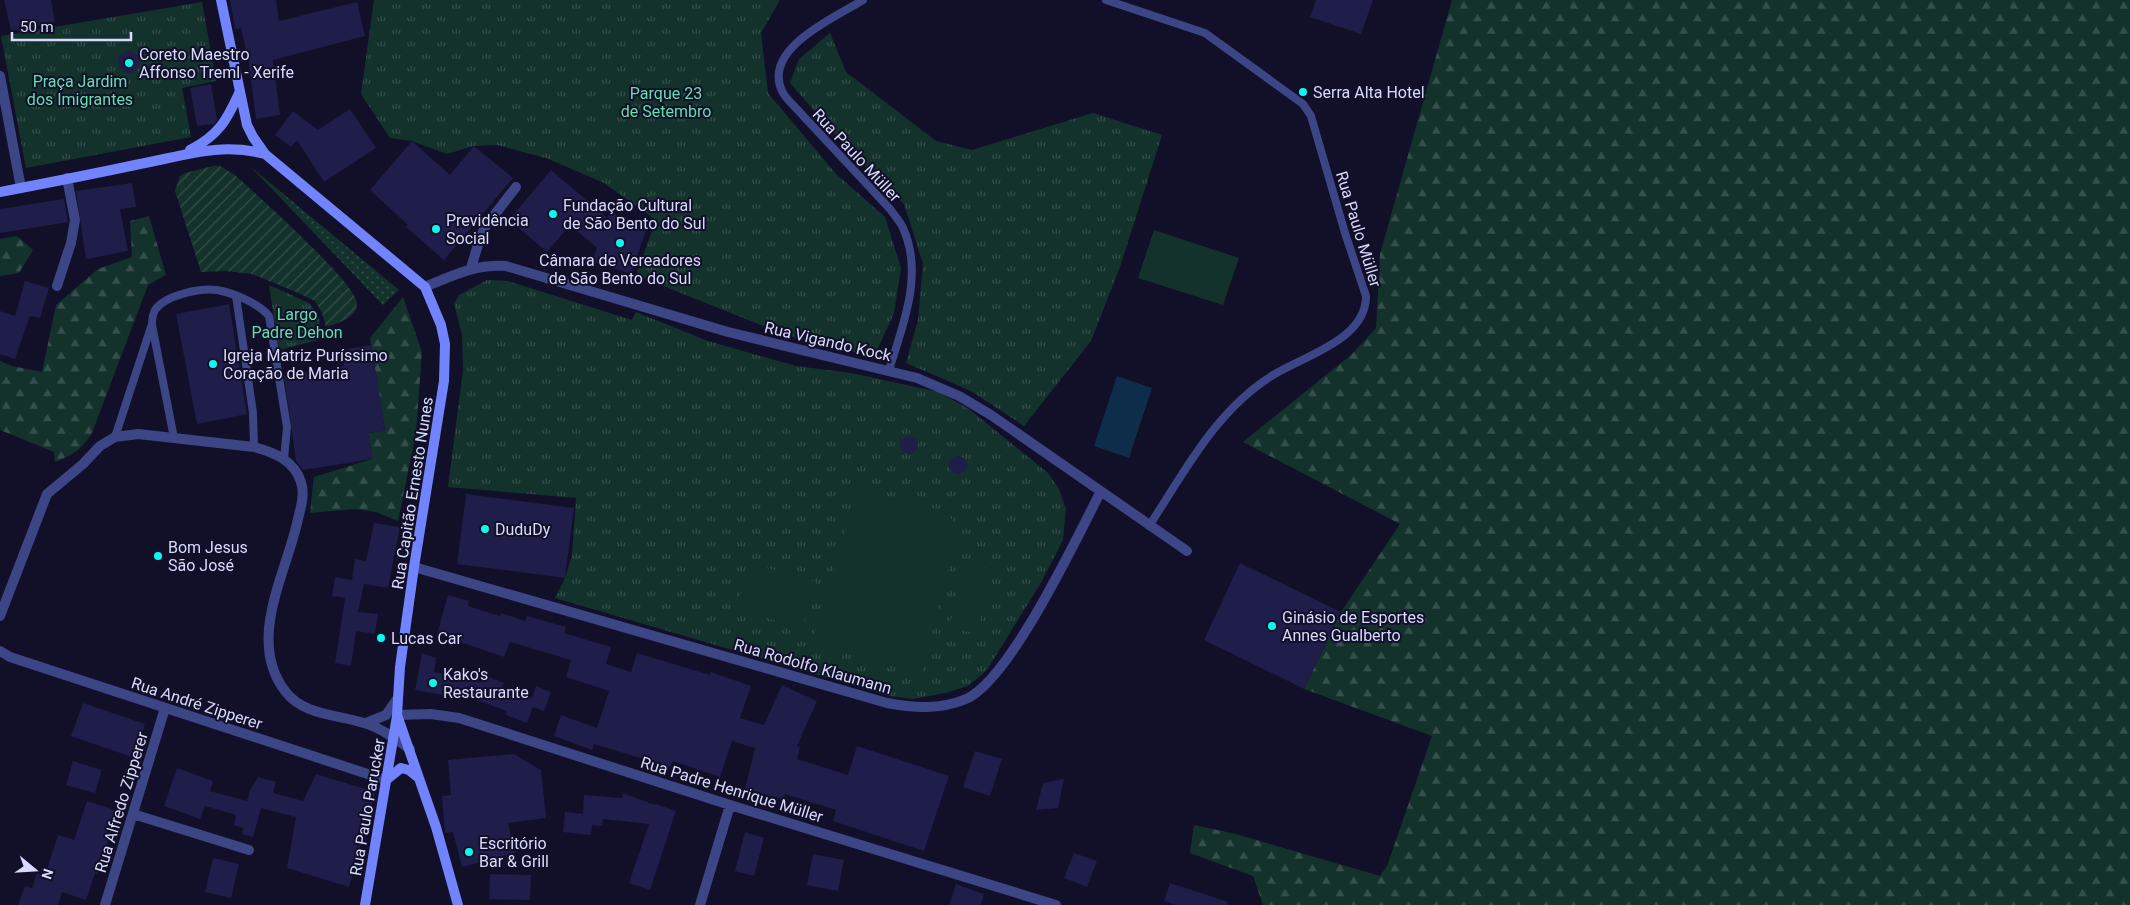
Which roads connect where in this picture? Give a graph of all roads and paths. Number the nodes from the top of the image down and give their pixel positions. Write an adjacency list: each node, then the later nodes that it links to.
1 (221, 0): 5 (main road)
2 (863, 0): 17 (lane, Rua Paulo Müller)
3 (1106, 0): 23 (lane, Rua Paulo Müller)
4 (0, 76): 9 (street)
5 (240, 90): 6 (main road); 7 (main road)
6 (184, 154): 7 (main road); 8 (main road)
7 (265, 154): 14 (main road, Rua Capitão Ernesto Nunes)
8 (67, 178): 9 (main road); 13 (street)
9 (21, 188): 11 (main road)
10 (516, 188): 12 (street)
11 (0, 192)
12 (471, 268): 14 (street, Rua Vigando Kock); 17 (street, Rua Vigando Kock)
13 (57, 286)
14 (425, 286): 25 (main road, Rua Capitão Ernesto Nunes)
15 (236, 296): 16 (lane); 20 (lane); 21 (lane)
16 (152, 325): 18 (lane); 19 (lane)
17 (889, 370): 22 (street, Rua Vigando Kock)
18 (115, 437): 19 (street); 26 (street)
19 (174, 438): 20 (street)
20 (254, 447): 21 (street)
21 (284, 459): 31 (street)
22 (1100, 493): 23 (street, Rua Vigando Kock); 25 (street, Rua Rodolfo Klaumann)
23 (1149, 526): 24 (street, Rua Vigando Kock)
24 (1187, 551)
25 (414, 567): 28 (main road, Rua Capitão Ernesto Nunes)
26 (0, 616)
27 (0, 651): 29 (street, Rua André Zipperer)
28 (397, 699): 30 (main road, Rua Capitão Ernesto Nunes); 31 (street)
29 (165, 708): 35 (street, Rua André Zipperer); 37 (street, Rua Alfredo Zipperer)
30 (397, 715): 32 (main road, Rua Paulo Parucker); 33 (main road, Rua Capitão Ernesto Nunes); 36 (street, Rua Padre Henrique Müller)
31 (366, 723): 32 (street)
32 (394, 738): 33 (street); 35 (main road, Rua Paulo Parucker)
33 (410, 749): 34 (main road, Rua Capitão Ernesto Nunes)
34 (419, 778): 35 (main road); 41 (main road, Rua Capitão Ernesto Nunes)
35 (386, 780): 40 (main road, Rua Paulo Parucker)
36 (730, 805): 42 (street); 43 (street, Rua Padre Henrique Müller)
37 (133, 814): 38 (street); 39 (street, Rua Alfredo Zipperer)
38 (248, 850)
39 (105, 905)
40 (365, 905)
41 (458, 905)
42 (700, 905)
43 (1056, 905)

